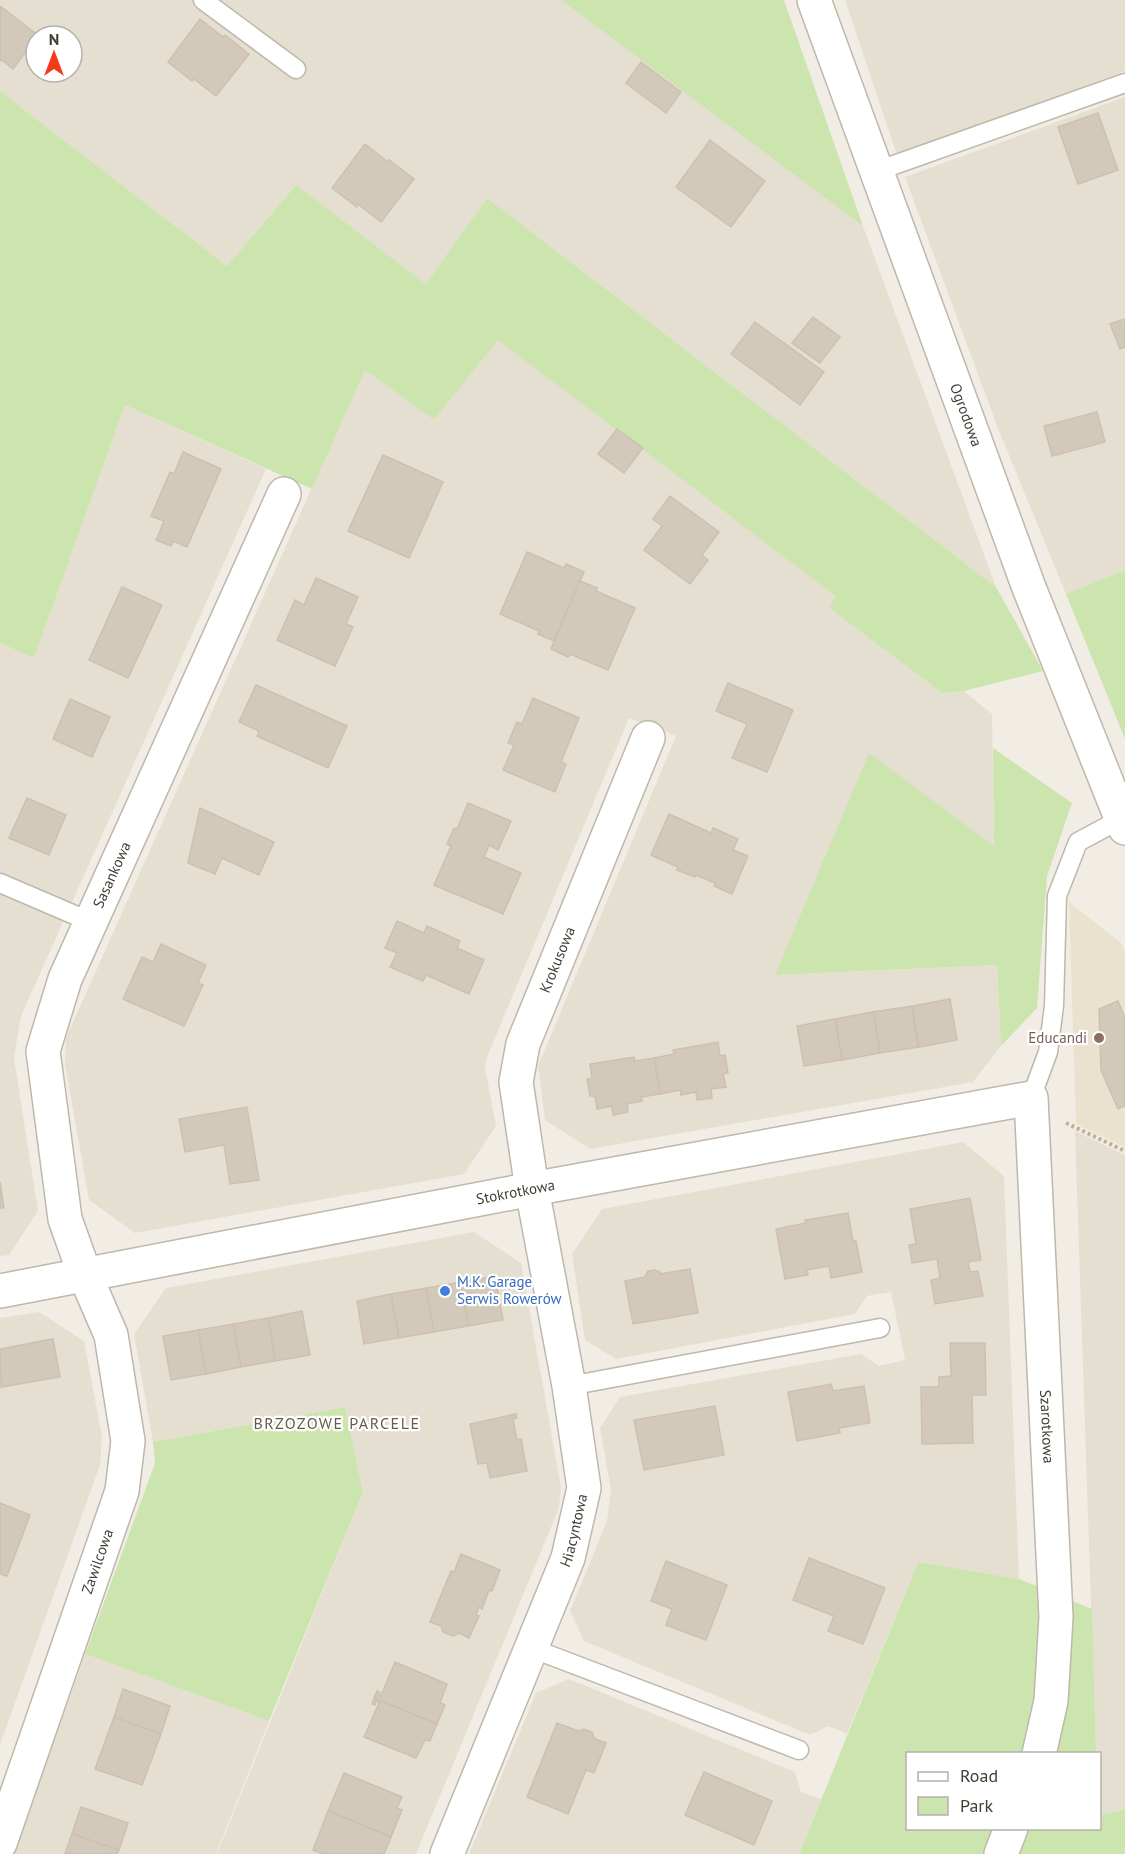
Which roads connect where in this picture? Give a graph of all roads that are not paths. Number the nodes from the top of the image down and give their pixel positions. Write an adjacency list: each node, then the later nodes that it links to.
1 (203, 0): 3 (lane)
2 (814, 0): 5 (street, Ogrodowa)
3 (296, 69)
4 (1125, 83): 5 (lane)
5 (877, 171): 8 (street, Ogrodowa)
6 (284, 494): 10 (street, Sasankowa)
7 (648, 738): 12 (street, Krokusowa)
8 (1123, 823): 11 (lane)
9 (0, 883): 10 (lane)
10 (91, 922): 13 (street, Sasankowa)
11 (1031, 1102): 12 (street, Stokrotkowa); 19 (street, Szarotkowa)
12 (532, 1189): 13 (street, Stokrotkowa); 16 (street, Hiacyntowa)
13 (85, 1275): 14 (street, Stokrotkowa); 21 (street, Zawilcowa)
14 (0, 1291)
15 (880, 1328): 16 (lane)
16 (569, 1386): 17 (street, Hiacyntowa)
17 (531, 1648): 18 (lane); 22 (street, Hiacyntowa)
18 (799, 1750)
19 (1039, 1752)
20 (1010, 1830): 23 (street)
21 (0, 1843)
22 (447, 1854)
23 (1001, 1854)

